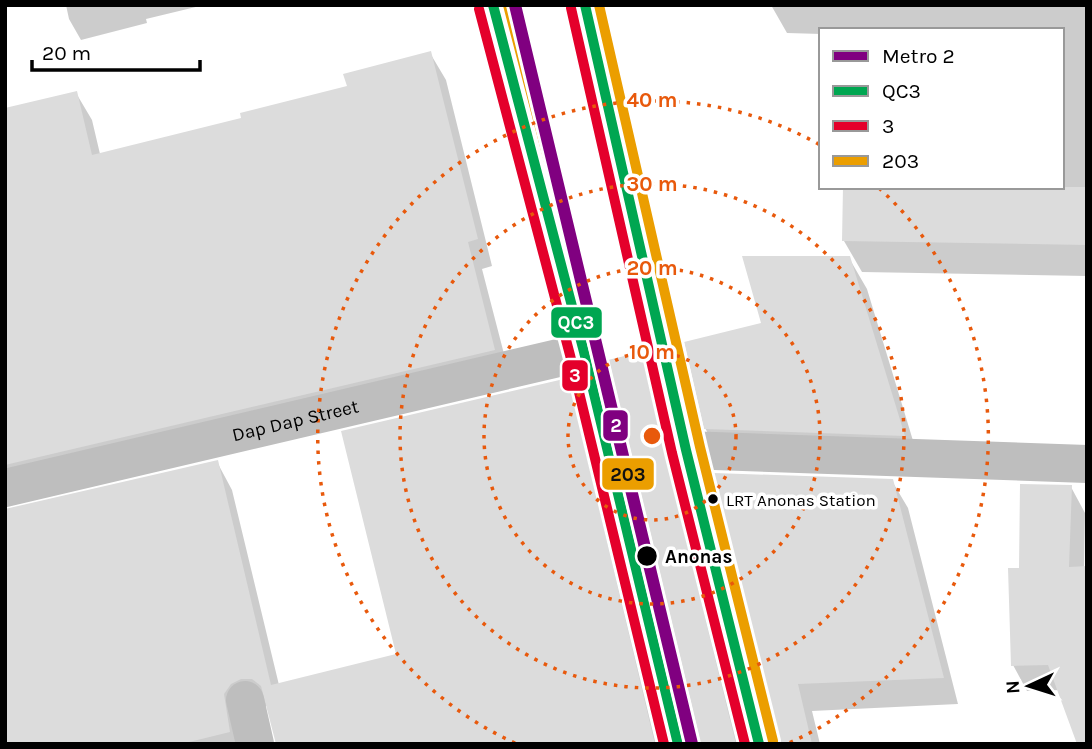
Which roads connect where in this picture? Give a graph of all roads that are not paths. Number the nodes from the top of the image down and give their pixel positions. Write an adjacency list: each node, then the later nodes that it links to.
1 (494, 5): 3 (main road)
2 (585, 5): 4 (main road)
3 (584, 352): 6 (lane, Dap Dap Street); 9 (main road)
4 (686, 450): 5 (lane); 10 (main road)
5 (1087, 464)
6 (5, 488)
7 (246, 700): 8 (lane)
8 (255, 744)
9 (678, 744)
10 (760, 744)

